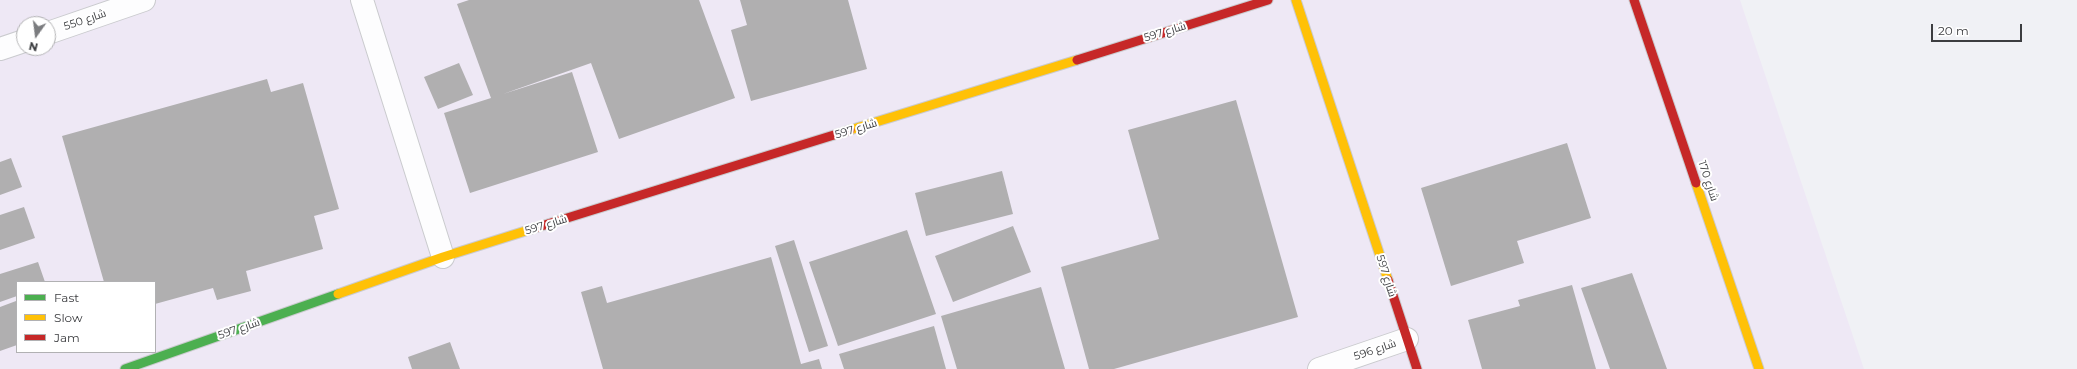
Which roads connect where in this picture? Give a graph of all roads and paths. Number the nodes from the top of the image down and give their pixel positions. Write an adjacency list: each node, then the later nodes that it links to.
1 (144, 0): 6 (street, شارع 550)
2 (362, 0): 9 (street)
3 (1268, 0): 9 (street, شارع 597)
4 (1296, 0): 10 (street, شارع 597)
5 (1634, 0): 14 (street, شارع 170)
6 (56, 29)
7 (16, 44): 8 (street)
8 (0, 49)
9 (443, 257): 11 (street, شارع 597)
10 (1407, 339): 12 (street, شارع 596); 13 (street, شارع 597)
11 (125, 369)
12 (1319, 369)
13 (1418, 369)
14 (1759, 369)

